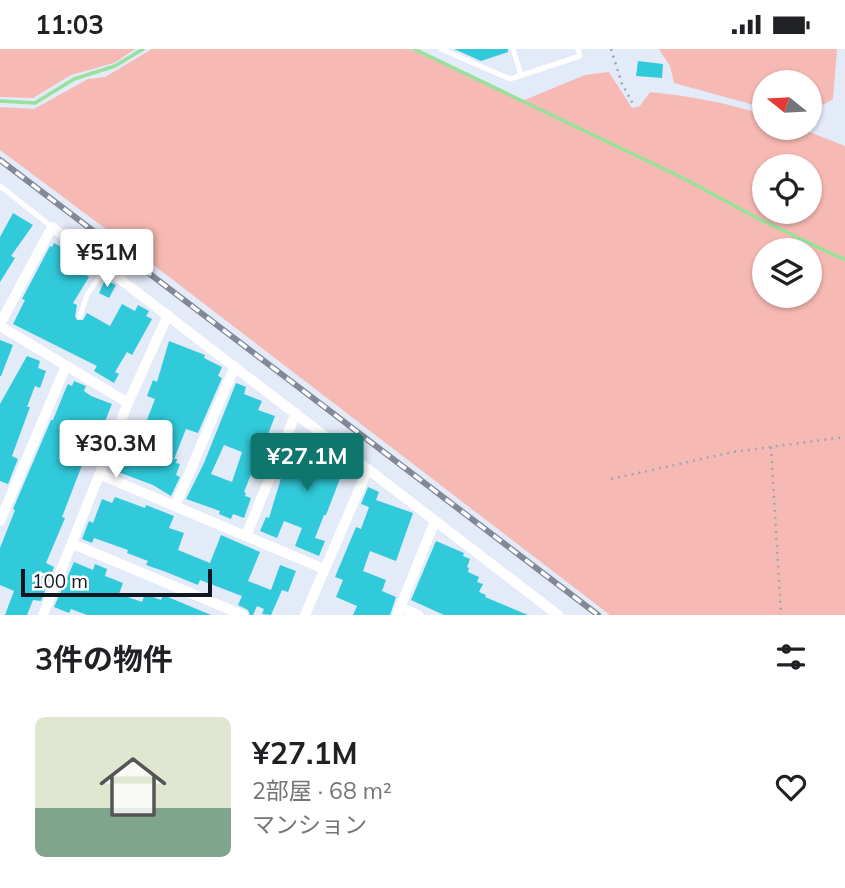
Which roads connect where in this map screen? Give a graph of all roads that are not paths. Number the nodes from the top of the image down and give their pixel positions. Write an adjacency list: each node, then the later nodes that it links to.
1 (441, 49): 4 (lane)
2 (513, 49): 4 (lane)
3 (578, 49): 4 (lane)
4 (521, 75)
5 (0, 187): 6 (lane)
6 (52, 227): 7 (street); 10 (street)
7 (106, 267): 8 (street); 9 (lane)
8 (168, 315): 12 (street); 13 (street)
9 (80, 316)
10 (0, 325): 11 (street)
11 (66, 366): 13 (street); 18 (street)
12 (235, 366): 14 (street); 17 (street)
13 (128, 403): 16 (street)
14 (296, 413): 15 (street); 20 (street)
15 (368, 469): 19 (street); 22 (street)
16 (102, 475): 17 (street); 21 (street)
17 (175, 506): 20 (street)
18 (0, 520)
19 (435, 521): 23 (street); 28 (street)
20 (246, 536): 22 (street)
21 (73, 544): 24 (street); 25 (street)
22 (324, 569): 26 (street)
23 (398, 611): 27 (street)
24 (47, 614)
25 (243, 615)
26 (305, 615)
27 (418, 615)
28 (558, 615)

